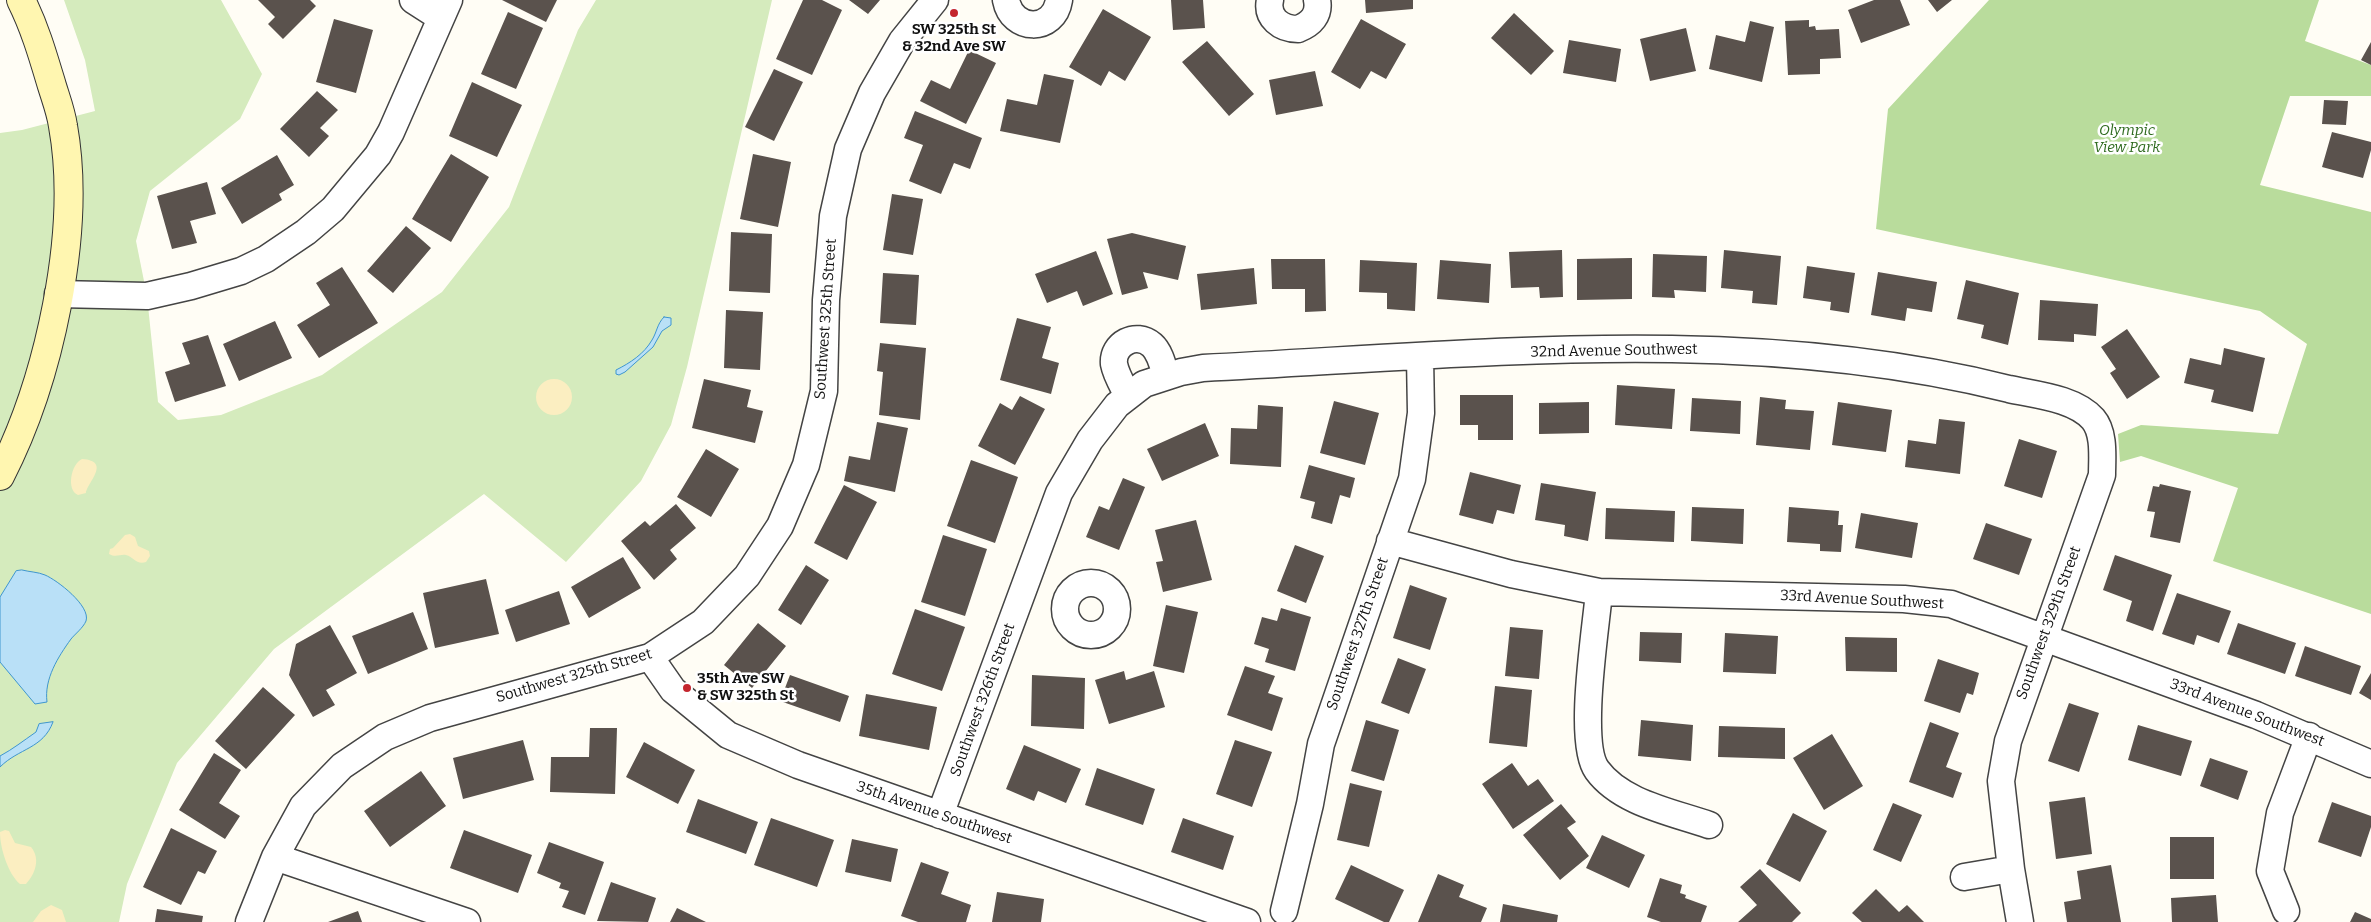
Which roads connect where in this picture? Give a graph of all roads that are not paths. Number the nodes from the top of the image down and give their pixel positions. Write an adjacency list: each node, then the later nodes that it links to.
1 (21, 0): 9 (main road)
2 (413, 0): 8 (street)
3 (935, 0): 19 (street, Southwest 325th Street)
4 (1006, 0): 5 (street)
5 (1059, 0)
6 (1270, 0): 7 (street)
7 (1318, 0)
8 (445, 9): 9 (street)
9 (58, 294): 13 (main road)
10 (1420, 357): 11 (street, 32nd Avenue Southwest); 12 (street, 32nd Avenue Southwest); 14 (street, Southwest 327th Street)
11 (1146, 386): 11 (street); 15 (street, Southwest 326th Street)
12 (2059, 401): 18 (street, Southwest 329th Street)
13 (0, 476)
14 (1390, 541): 16 (street, 33rd Avenue Southwest); 28 (street, Southwest 327th Street)
15 (1025, 586): 17 (street); 22 (street, Southwest 326th Street)
16 (1599, 592): 18 (street, 33rd Avenue Southwest); 23 (street)
17 (1066, 600)
18 (2044, 637): 20 (street, 33rd Avenue Southwest); 25 (street, Southwest 329th Street)
19 (650, 657): 22 (street, 35th Avenue Southwest); 24 (street, Southwest 325th Street)
20 (2309, 736): 21 (street, 33rd Avenue Southwest); 27 (street)
21 (2371, 764)
22 (940, 815): 31 (street, 35th Avenue Southwest)
23 (1708, 825)
24 (275, 857): 29 (street, Southwest 325th Street); 30 (street)
25 (2011, 869): 26 (street); 33 (street, Southwest 329th Street)
26 (1964, 877)
27 (2286, 911)
28 (1291, 916): 32 (street)
29 (249, 922)
30 (467, 922)
31 (1247, 922)
32 (1256, 922)
33 (2020, 922)

